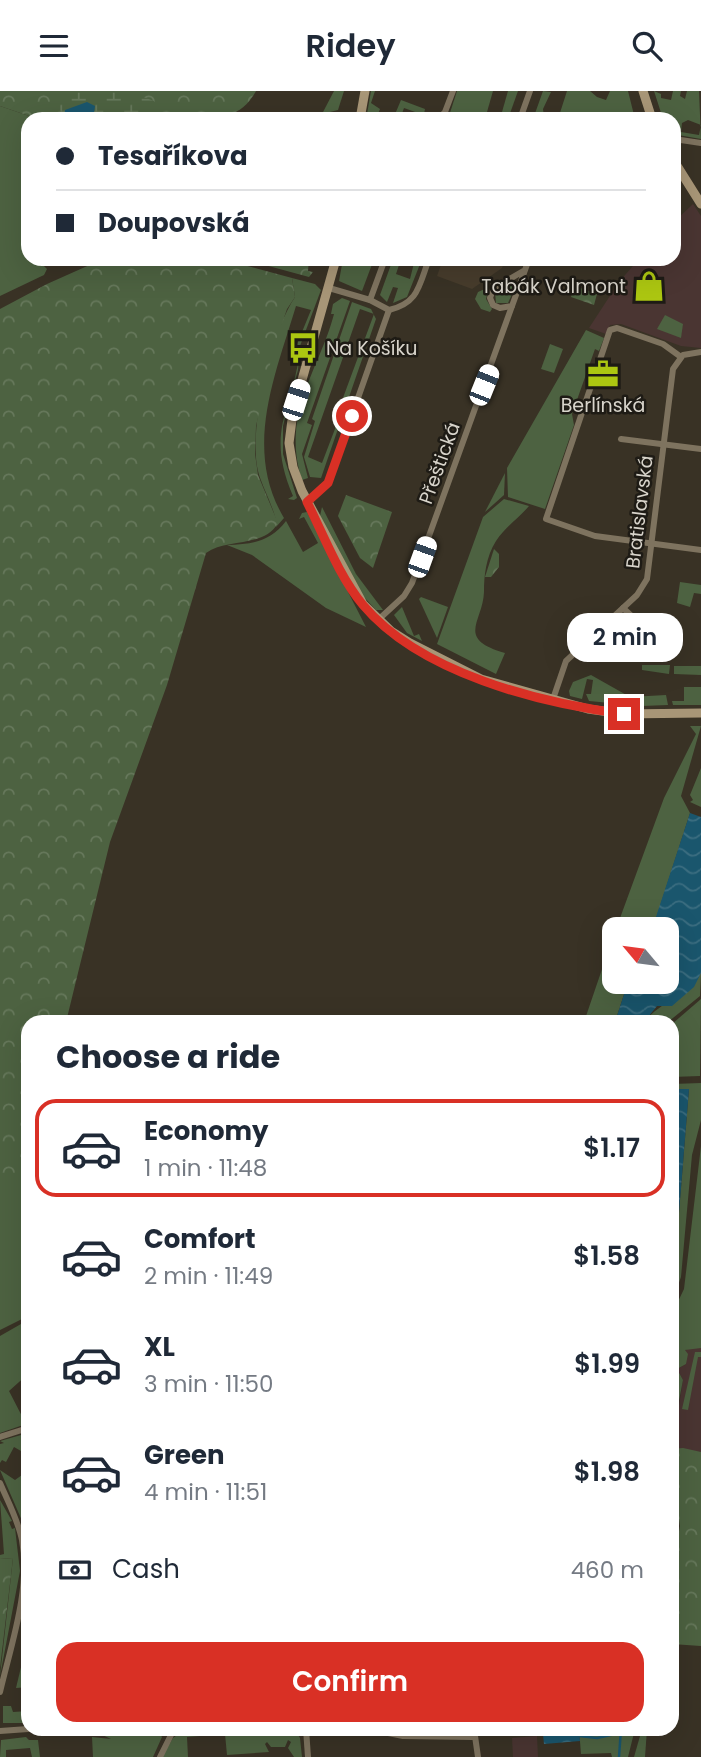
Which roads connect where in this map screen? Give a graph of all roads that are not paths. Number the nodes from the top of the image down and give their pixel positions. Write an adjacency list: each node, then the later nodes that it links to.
1 (365, 91): 5 (street)
2 (453, 91): 6 (street)
3 (530, 91): 7 (street)
4 (643, 91): 8 (street)
5 (361, 112)
6 (445, 112)
7 (522, 112)
8 (650, 112)
9 (681, 140): 10 (street)
10 (701, 143)
11 (681, 172): 12 (street)
12 (701, 204)
13 (335, 266): 18 (street)
14 (382, 266): 19 (street)
15 (426, 266): 21 (street)
16 (526, 266): 17 (street, Přeštická)
17 (525, 270): 20 (street, Přeštická); 20 (street)
18 (330, 288): 19 (street); 27 (street)
19 (370, 300): 21 (street)
20 (512, 306): 31 (street, Přeštická)
21 (389, 310): 27 (street)
22 (701, 352): 23 (street)
23 (681, 356): 25 (street, Bratislavská); 28 (street)
24 (621, 439): 25 (street)
25 (664, 444): 26 (street); 28 (street, Bratislavská)
26 (701, 449)
27 (307, 502): 31 (street)
28 (652, 544): 29 (street); 30 (street, Bratislavská)
29 (701, 550)
30 (623, 608): 32 (street); 33 (street, Bratislavská)
31 (378, 620): 33 (street)
32 (678, 636)
33 (552, 702): 34 (street)
34 (701, 713)
35 (21, 1430): 36 (street)
36 (0, 1437)
37 (0, 1483): 38 (street)
38 (21, 1536)
39 (21, 1586): 40 (street)
40 (0, 1692)
41 (21, 1730): 42 (street)
42 (0, 1731)
43 (170, 1736): 46 (street)
44 (306, 1736): 47 (street)
45 (474, 1736): 48 (street)
46 (160, 1757)
47 (308, 1757)
48 (478, 1757)

